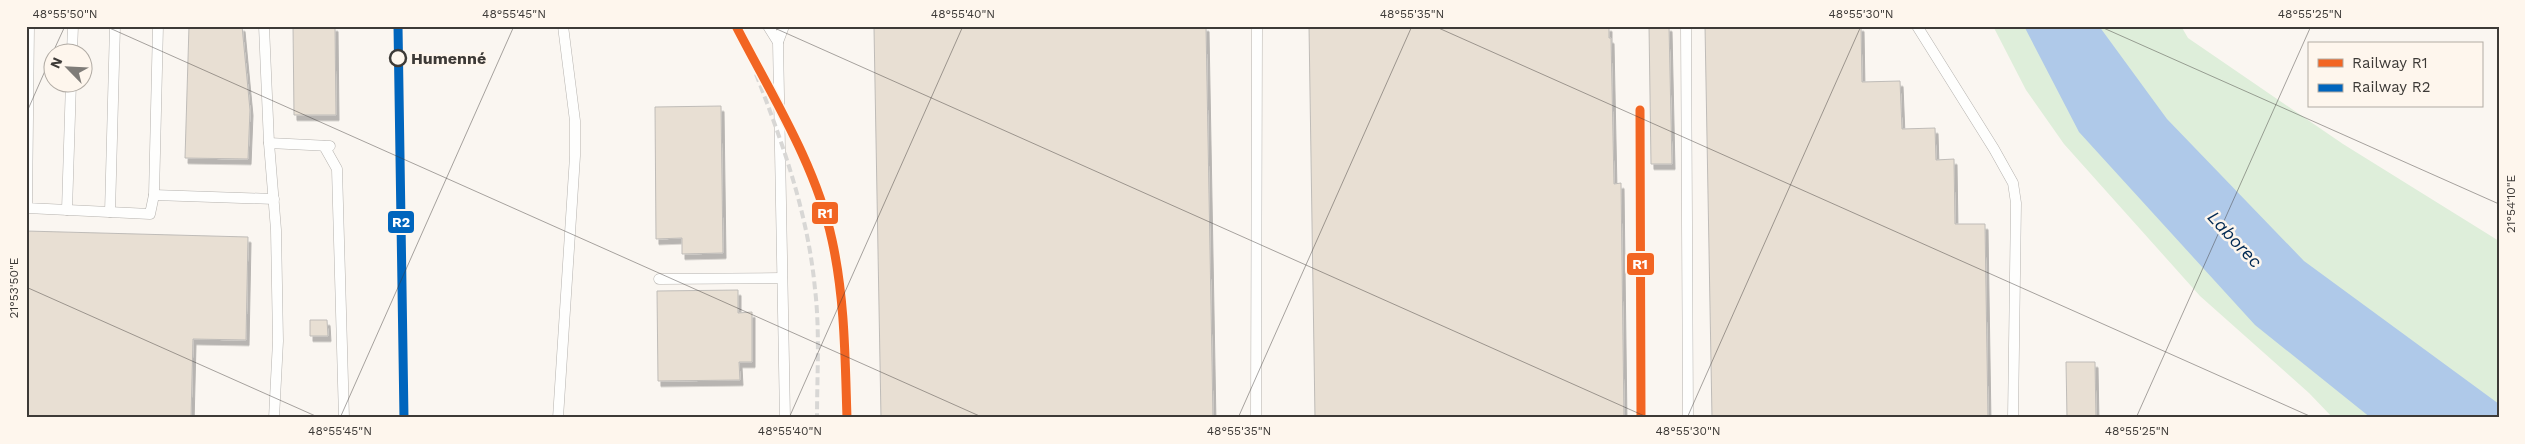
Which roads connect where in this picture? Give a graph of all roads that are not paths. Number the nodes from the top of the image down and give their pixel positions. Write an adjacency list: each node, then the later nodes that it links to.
1 (29, 26): 18 (lane)
2 (73, 26): 12 (lane)
3 (115, 26): 19 (lane)
4 (158, 26): 16 (lane)
5 (264, 26): 15 (lane)
6 (563, 26): 24 (lane)
7 (768, 26): 13 (lane)
8 (784, 26): 13 (lane)
9 (1257, 26): 26 (lane)
10 (1686, 26): 27 (lane)
11 (1917, 26): 28 (lane)
12 (72, 42)
13 (778, 42): 20 (lane)
14 (71, 92): 18 (lane)
15 (269, 143): 17 (lane); 23 (lane)
16 (154, 195): 17 (lane); 19 (lane)
17 (274, 199): 22 (lane)
18 (67, 210): 19 (lane)
19 (110, 212)
20 (782, 278): 21 (lane); 25 (lane)
21 (660, 279)
22 (274, 418)
23 (344, 418)
24 (558, 418)
25 (784, 418)
26 (1256, 418)
27 (1688, 418)
28 (2014, 418)

